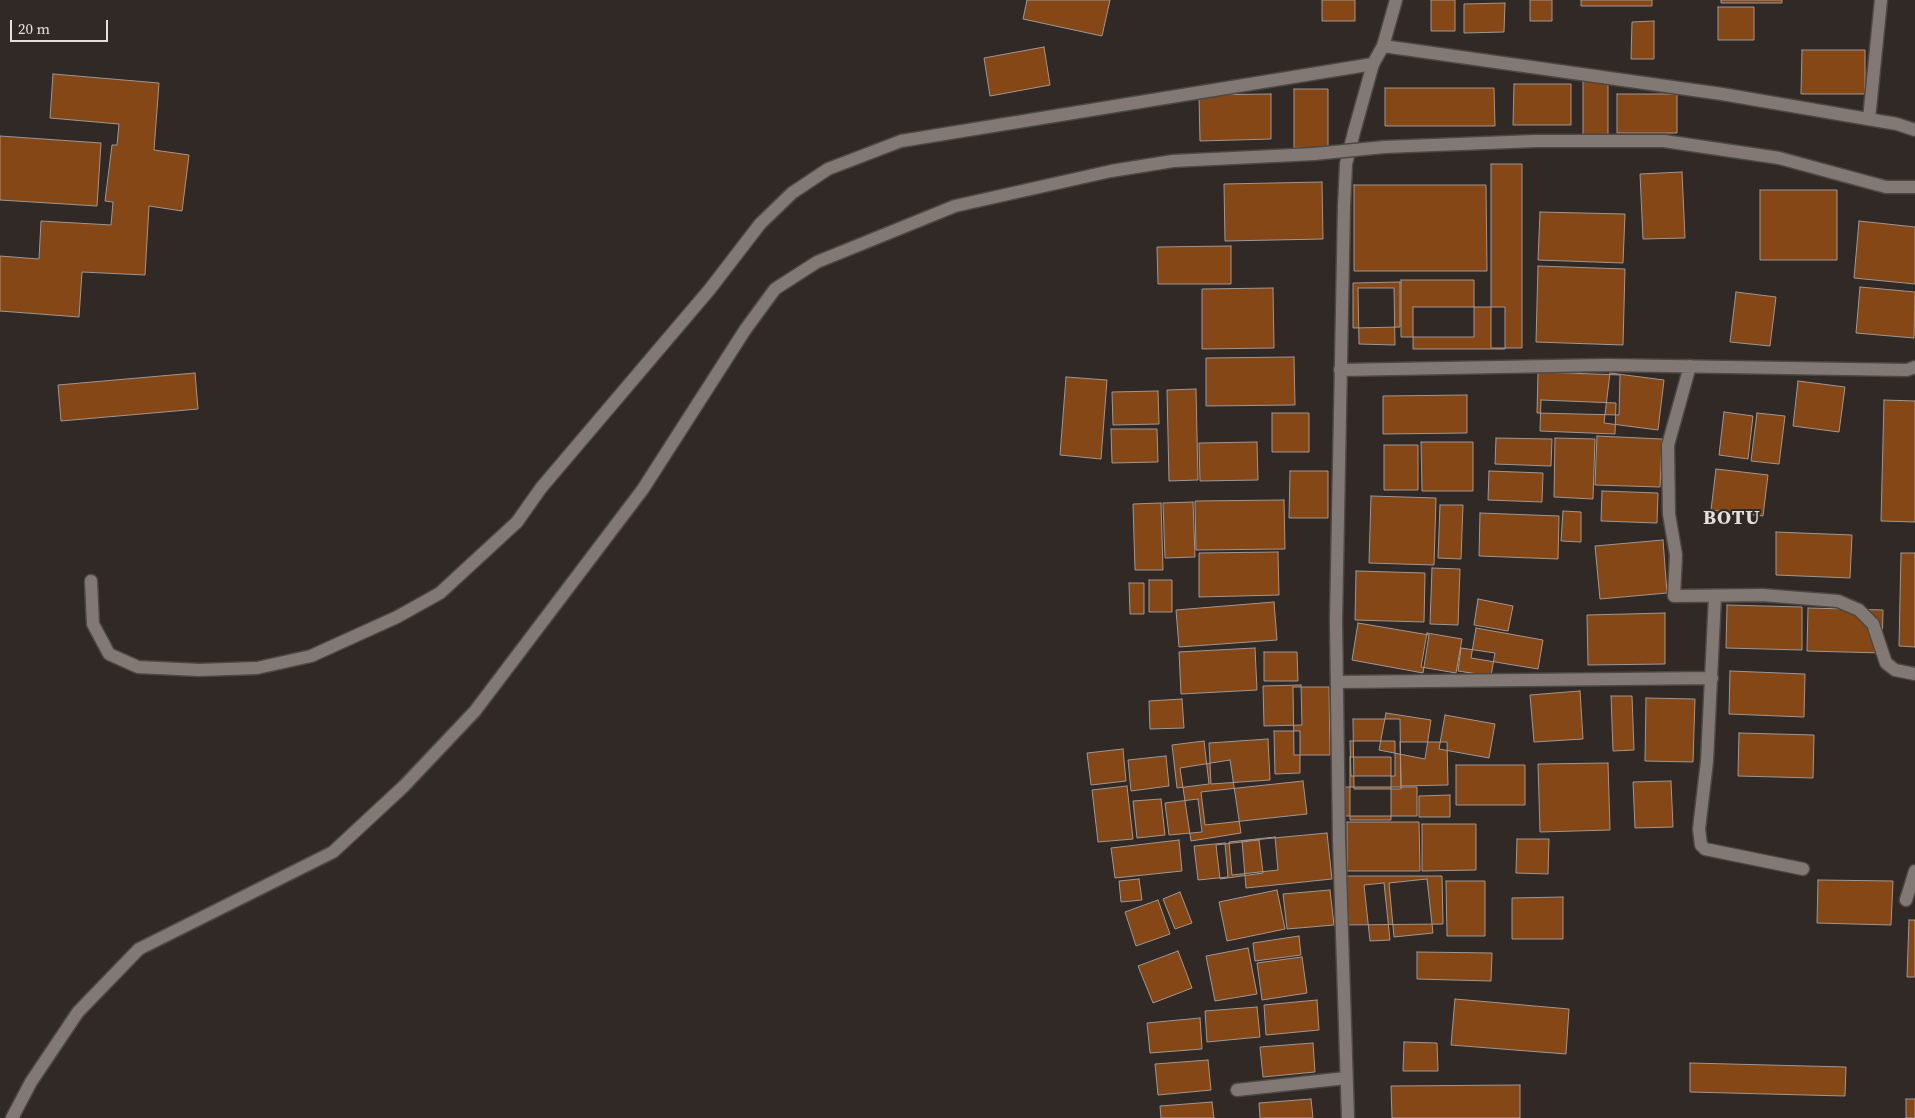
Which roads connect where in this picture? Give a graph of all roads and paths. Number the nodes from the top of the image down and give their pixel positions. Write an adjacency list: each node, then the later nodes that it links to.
1 (1396, 0): 3 (street)
2 (1882, 0): 5 (street)
3 (1383, 46): 4 (street); 5 (street)
4 (1373, 64): 10 (street); 11 (street)
5 (1869, 119): 6 (street)
6 (1915, 130)
7 (1915, 187): 21 (street, bridge)
8 (1690, 366): 9 (street); 10 (street); 12 (street)
9 (1915, 368)
10 (1340, 370): 15 (street)
11 (91, 581)
12 (1715, 596): 13 (street); 14 (street)
13 (1915, 674)
14 (1712, 678): 15 (street); 16 (street)
15 (1337, 682): 19 (street)
16 (1804, 869)
17 (1915, 871): 18 (street)
18 (1906, 900)
19 (1346, 1078): 20 (street); 22 (street)
20 (1237, 1090)
21 (12, 1118)
22 (1348, 1118)

